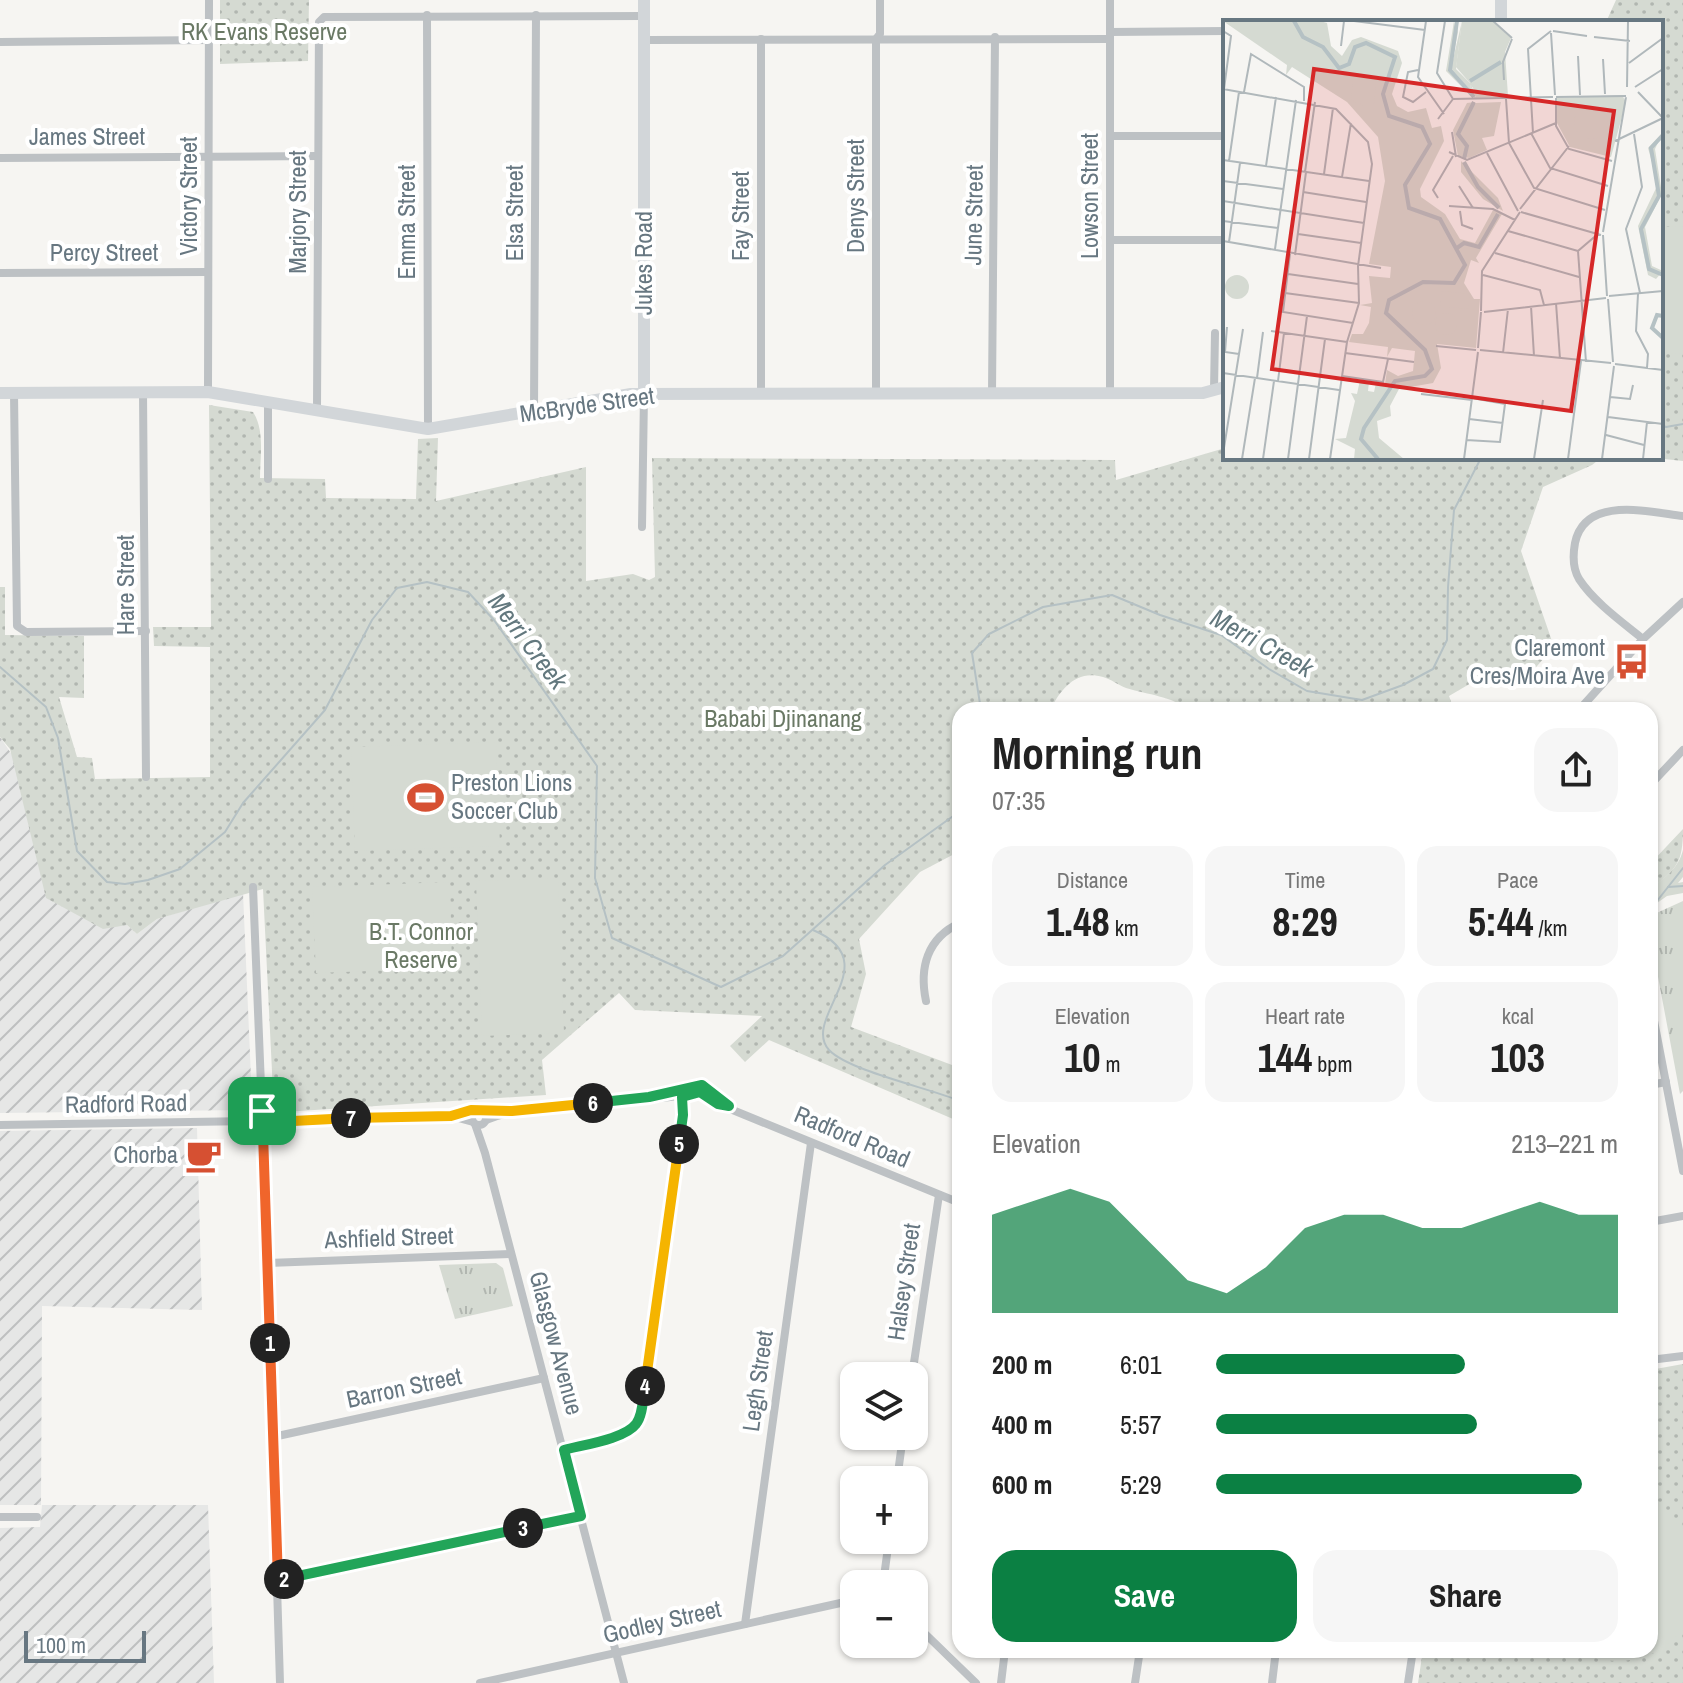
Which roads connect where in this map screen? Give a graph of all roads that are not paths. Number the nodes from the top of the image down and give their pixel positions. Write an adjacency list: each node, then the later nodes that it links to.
1 (209, 0): 13 (street, Victory Street)
2 (644, 0): 7 (street, Jukes Road)
3 (880, 0): 12 (street, Denys Street)
4 (1110, 0): 9 (street, Lowson Street)
5 (427, 15): 6 (street); 19 (street, Marjory Street); 39 (street, Emma Street)
6 (536, 15): 7 (street); 38 (street, Elsa Street)
7 (644, 16): 14 (street, Jukes Road)
8 (1223, 31): 9 (street)
9 (1110, 36): 10 (street); 16 (street, Lowson Street)
10 (995, 37): 12 (street); 34 (street, June Street)
11 (761, 39): 12 (street); 14 (street); 32 (street, Fay Street)
12 (876, 39): 33 (street, Denys Street)
13 (209, 40): 15 (street); 18 (street, Victory Street)
14 (644, 40): 35 (street, Jukes Road)
15 (0, 42)
16 (1110, 136): 17 (street); 21 (street, Lowson Street)
17 (1223, 136)
18 (209, 156): 19 (street, James Street); 20 (street, James Street); 23 (street, Victory Street)
19 (318, 156): 37 (street, Marjory Street)
20 (0, 158)
21 (1110, 240): 22 (street); 29 (street, Lowson Street)
22 (1223, 240)
23 (208, 272): 24 (street, Percy Street); 28 (street, Victory Street)
24 (0, 273)
25 (1215, 333): 26 (street)
26 (1220, 389): 29 (street, McBryde Street)
27 (143, 392): 28 (street, McBryde Street); 31 (street, McBryde Street); 44 (street, Hare Street)
28 (208, 392): 36 (street, McBryde Street)
29 (1110, 392): 34 (street, McBryde Street)
30 (0, 393): 31 (street, McBryde Street)
31 (14, 393): 44 (street)
32 (761, 393): 33 (street, McBryde Street); 35 (street, McBryde Street)
33 (876, 393): 34 (street, McBryde Street)
34 (992, 393)
35 (644, 394): 38 (street, McBryde Street); 42 (street, Jukes Road)
36 (268, 403): 37 (street, McBryde Street); 40 (street)
37 (317, 410): 39 (street, McBryde Street)
38 (534, 411): 39 (street, McBryde Street)
39 (428, 429)
40 (268, 479)
41 (1683, 516): 45 (street)
42 (642, 527)
43 (1683, 602): 45 (street)
44 (146, 631): 48 (street, Hare Street)
45 (1643, 639): 46 (street)
46 (1586, 702)
47 (1683, 750): 49 (street)
48 (146, 777)
49 (1658, 777)
50 (253, 887): 57 (street)
51 (952, 928): 52 (street)
52 (926, 1001)
53 (1658, 1041): 54 (street)
54 (1666, 1082): 55 (street); 67 (street)
55 (1658, 1084)
56 (682, 1094): 59 (street, Radford Road); 66 (street, Radford Road); 79 (street)
57 (262, 1111): 61 (street); 62 (street)
58 (479, 1111): 59 (street, Radford Road); 60 (street, Radford Road); 63 (street)
59 (512, 1111): 63 (street, Radford Road)
60 (451, 1116): 62 (street, Radford Road); 63 (street, Radford Road)
61 (252, 1121): 64 (street, Radford Road); 65 (street)
62 (274, 1122): 65 (street)
63 (480, 1123): 72 (street, Glasgow Avenue)
64 (0, 1125)
65 (263, 1133): 73 (street)
66 (811, 1143): 68 (street, Radford Road); 85 (street, Legh Street)
67 (1683, 1171)
68 (939, 1195): 69 (street, Radford Road); 76 (street, Halsey Street)
69 (952, 1200)
70 (1683, 1216): 71 (street)
71 (1658, 1221)
72 (511, 1254): 73 (street, Ashfield Street); 77 (street, Glasgow Avenue)
73 (268, 1263): 78 (street)
74 (1683, 1354): 75 (street)
75 (1658, 1358)
76 (914, 1362)
77 (544, 1378): 78 (street, Barron Street); 79 (street, Glasgow Avenue)
78 (273, 1437): 83 (street)
79 (564, 1450): 80 (street, Glasgow Avenue)
80 (581, 1516): 83 (street); 87 (street, Glasgow Avenue)
81 (0, 1517): 82 (street)
82 (37, 1517)
83 (278, 1581): 93 (street)
84 (840, 1603): 85 (street, Godley Street)
85 (745, 1624): 87 (street, Godley Street)
86 (928, 1637): 96 (street)
87 (617, 1653): 94 (street, Godley Street); 95 (street, Glasgow Avenue)
88 (1004, 1658): 92 (street)
89 (1139, 1658): 97 (street)
90 (1275, 1658): 98 (street)
91 (1412, 1658): 99 (street)
92 (1000, 1682)
93 (280, 1683)
94 (480, 1683)
95 (624, 1683)
96 (976, 1683)
97 (1135, 1683)
98 (1272, 1683)
99 (1408, 1683)

